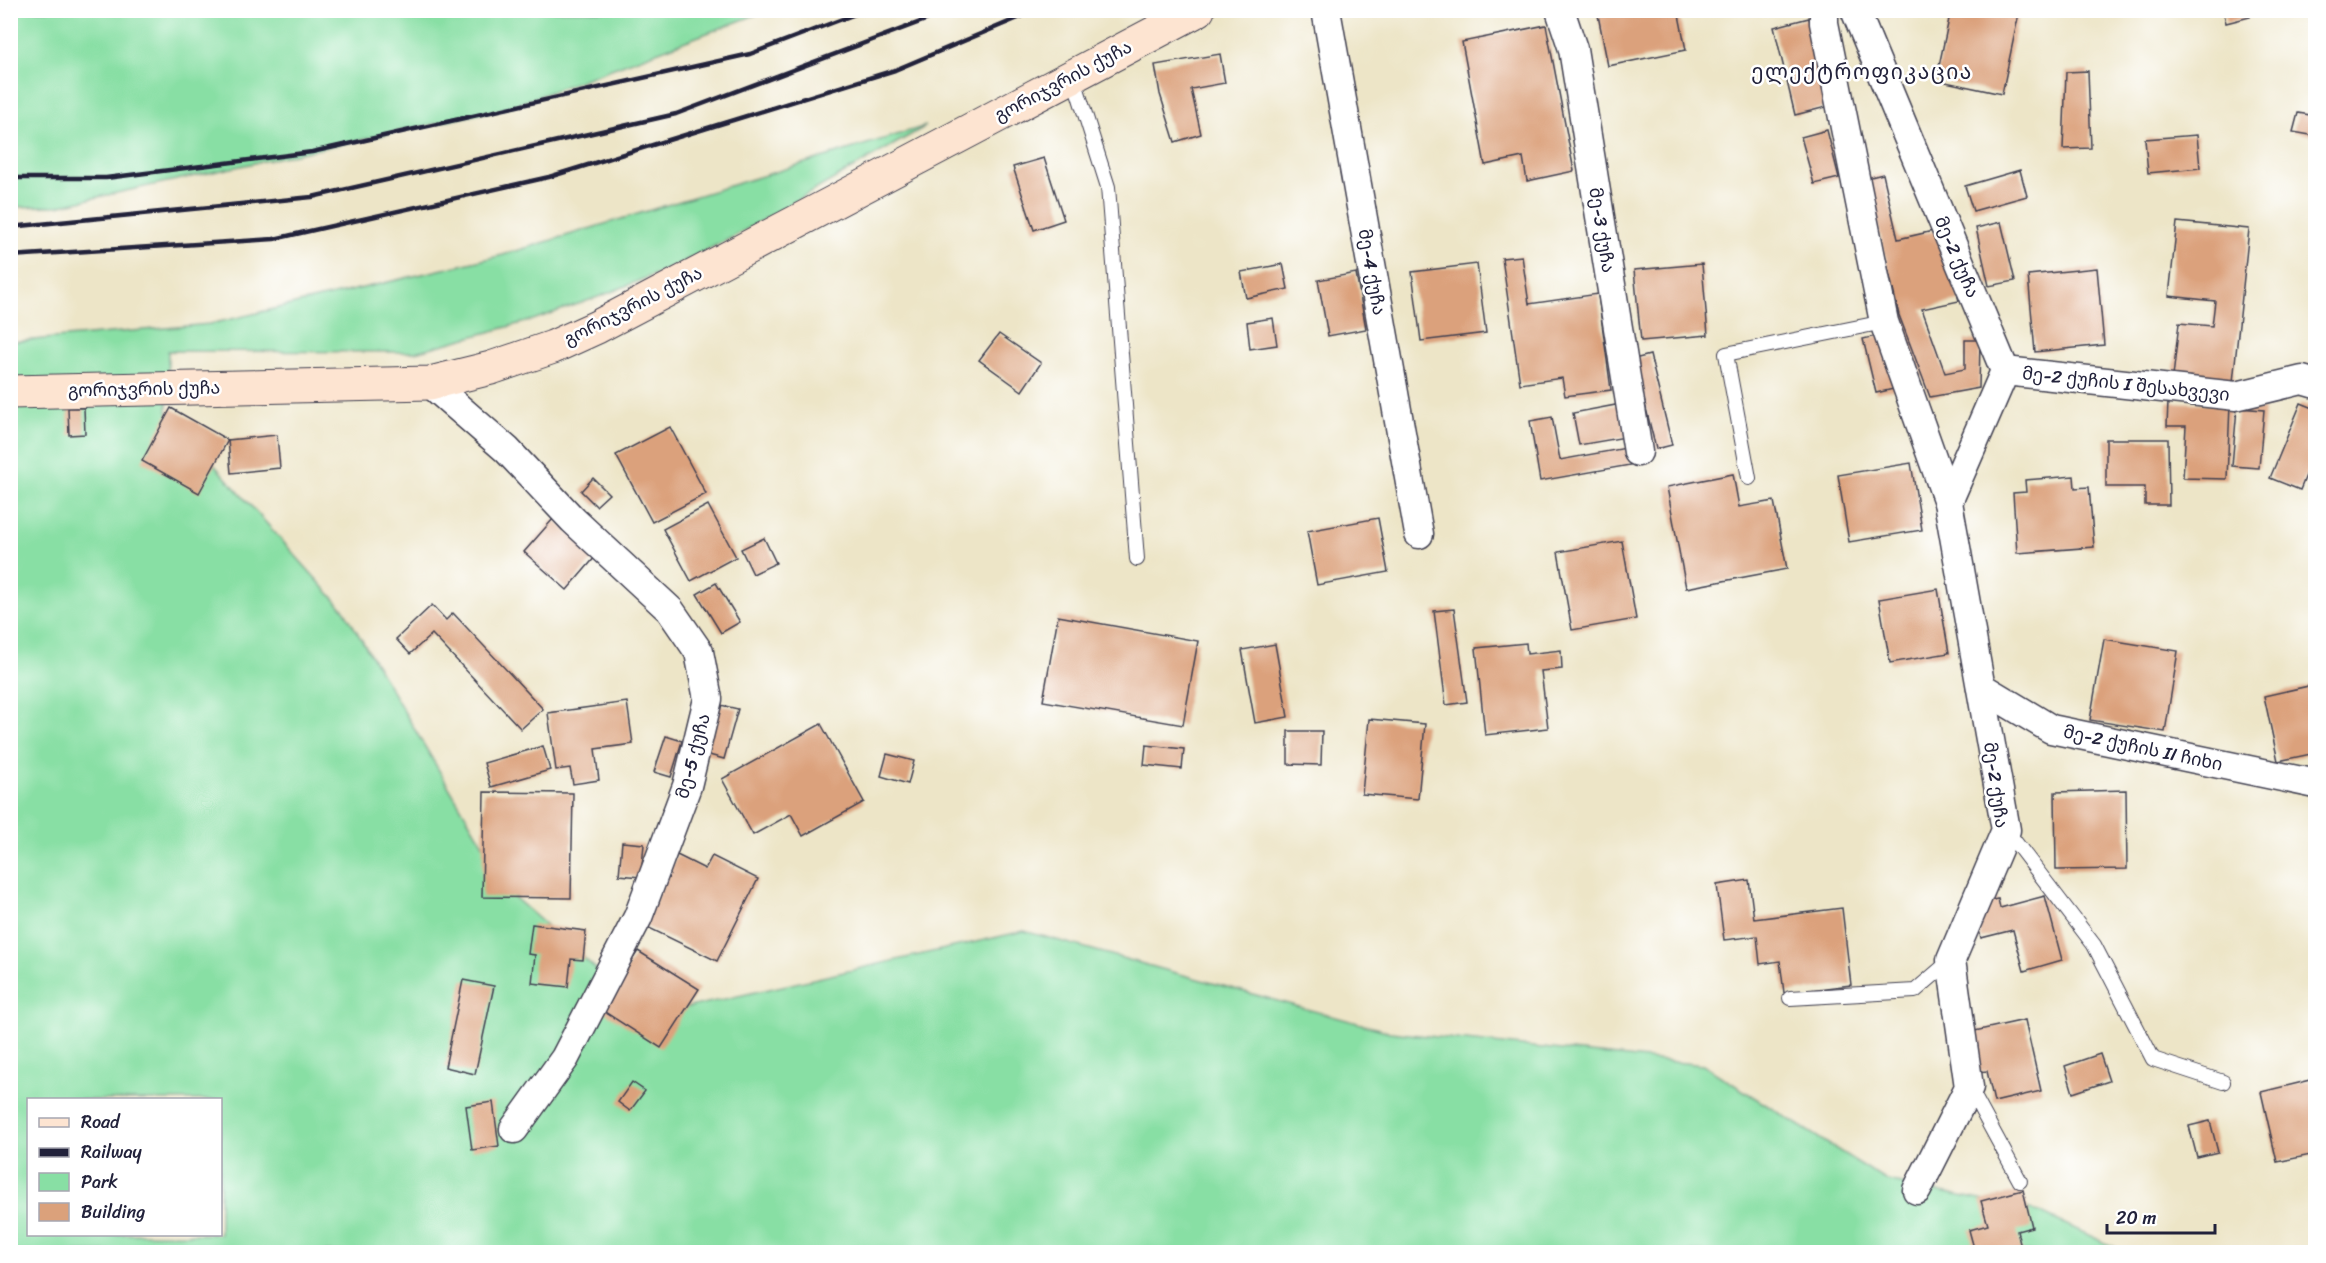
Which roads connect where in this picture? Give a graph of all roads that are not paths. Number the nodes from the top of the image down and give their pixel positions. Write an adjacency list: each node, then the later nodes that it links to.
1 (1198, 10): 6 (main road, გორიჯვრის ქუჩა)
2 (1326, 10): 15 (street, მე-4 ქუჩა)
3 (1560, 10): 12 (street, მე-3 ქუჩა)
4 (1824, 10): 7 (street, მე-2 ქუჩა)
5 (1855, 10): 8 (street, მე-2 ქუჩა)
6 (1073, 75): 9 (main road, გორიჯვრის ქუჩა); 16 (lane)
7 (1884, 322): 13 (lane); 14 (street, მე-2 ქუჩა)
8 (2005, 371): 10 (street, მე-2 ქუჩის I შესახვევი); 14 (street)
9 (430, 383): 11 (main road, გორიჯვრის ქუჩა); 24 (street, მე-5 ქუჩა)
10 (2316, 384)
11 (10, 392)
12 (1638, 452)
13 (1749, 478)
14 (1948, 502): 17 (street, მე-2 ქუჩა)
15 (1419, 534)
16 (1137, 559)
17 (1981, 687): 18 (street, მე-2 ქუჩის II ჩიხი); 19 (street, მე-2 ქუჩა)
18 (2316, 784)
19 (2006, 830): 20 (street, მე-2 ქუჩა); 22 (lane)
20 (1951, 960): 21 (lane, მე-2 ქუჩა); 23 (street)
21 (1790, 998)
22 (2223, 1082)
23 (1969, 1087): 25 (lane); 26 (street)
24 (514, 1129)
25 (2020, 1181)
26 (1917, 1190)

